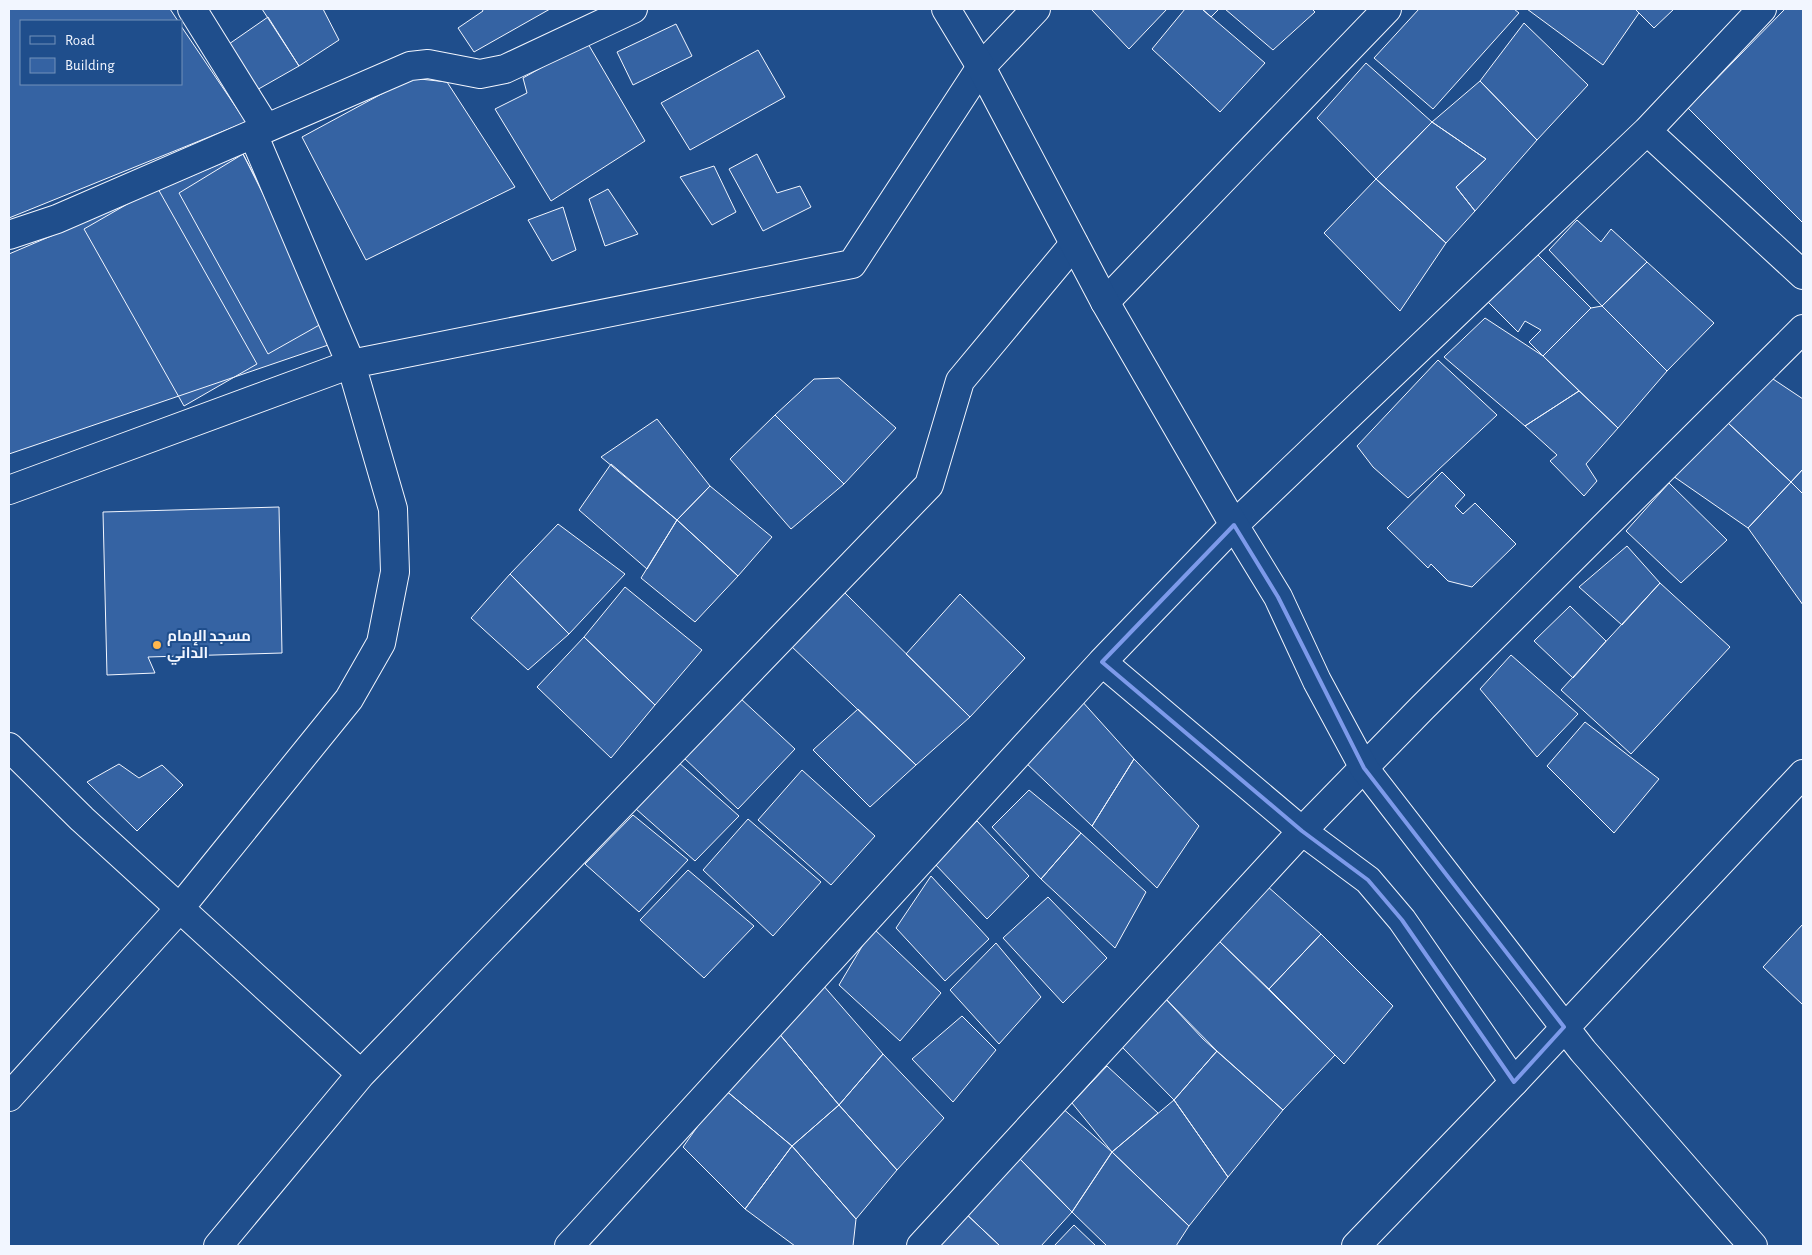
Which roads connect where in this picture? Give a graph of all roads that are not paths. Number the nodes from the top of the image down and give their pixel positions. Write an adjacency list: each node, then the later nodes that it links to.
1 (192, 9): 8 (street)
2 (632, 9): 8 (street)
3 (946, 9): 7 (street)
4 (1036, 9): 7 (street)
5 (1387, 9): 13 (street)
6 (1762, 9): 9 (street)
7 (981, 67): 11 (street); 15 (street)
8 (260, 131): 10 (street); 15 (street)
9 (1647, 131): 12 (street); 17 (street)
10 (9, 235)
11 (1074, 244): 13 (street); 25 (street)
12 (1803, 275)
13 (1105, 302): 17 (street)
14 (1803, 329): 20 (street)
15 (351, 364): 16 (street); 23 (street)
16 (9, 490)
17 (1234, 525): 18 (street); 20 (street)
18 (1102, 662): 22 (street); 29 (street)
19 (9, 747): 23 (street)
20 (1364, 768): 22 (street); 24 (street)
21 (1803, 774): 24 (street)
22 (1302, 831): 26 (street); 30 (street)
23 (179, 909): 25 (street); 27 (street)
24 (1564, 1027): 26 (street); 32 (street)
25 (361, 1074): 28 (street)
26 (1514, 1082): 31 (street)
27 (9, 1097)
28 (218, 1246)
29 (569, 1246)
30 (921, 1246)
31 (1356, 1246)
32 (1752, 1246)

